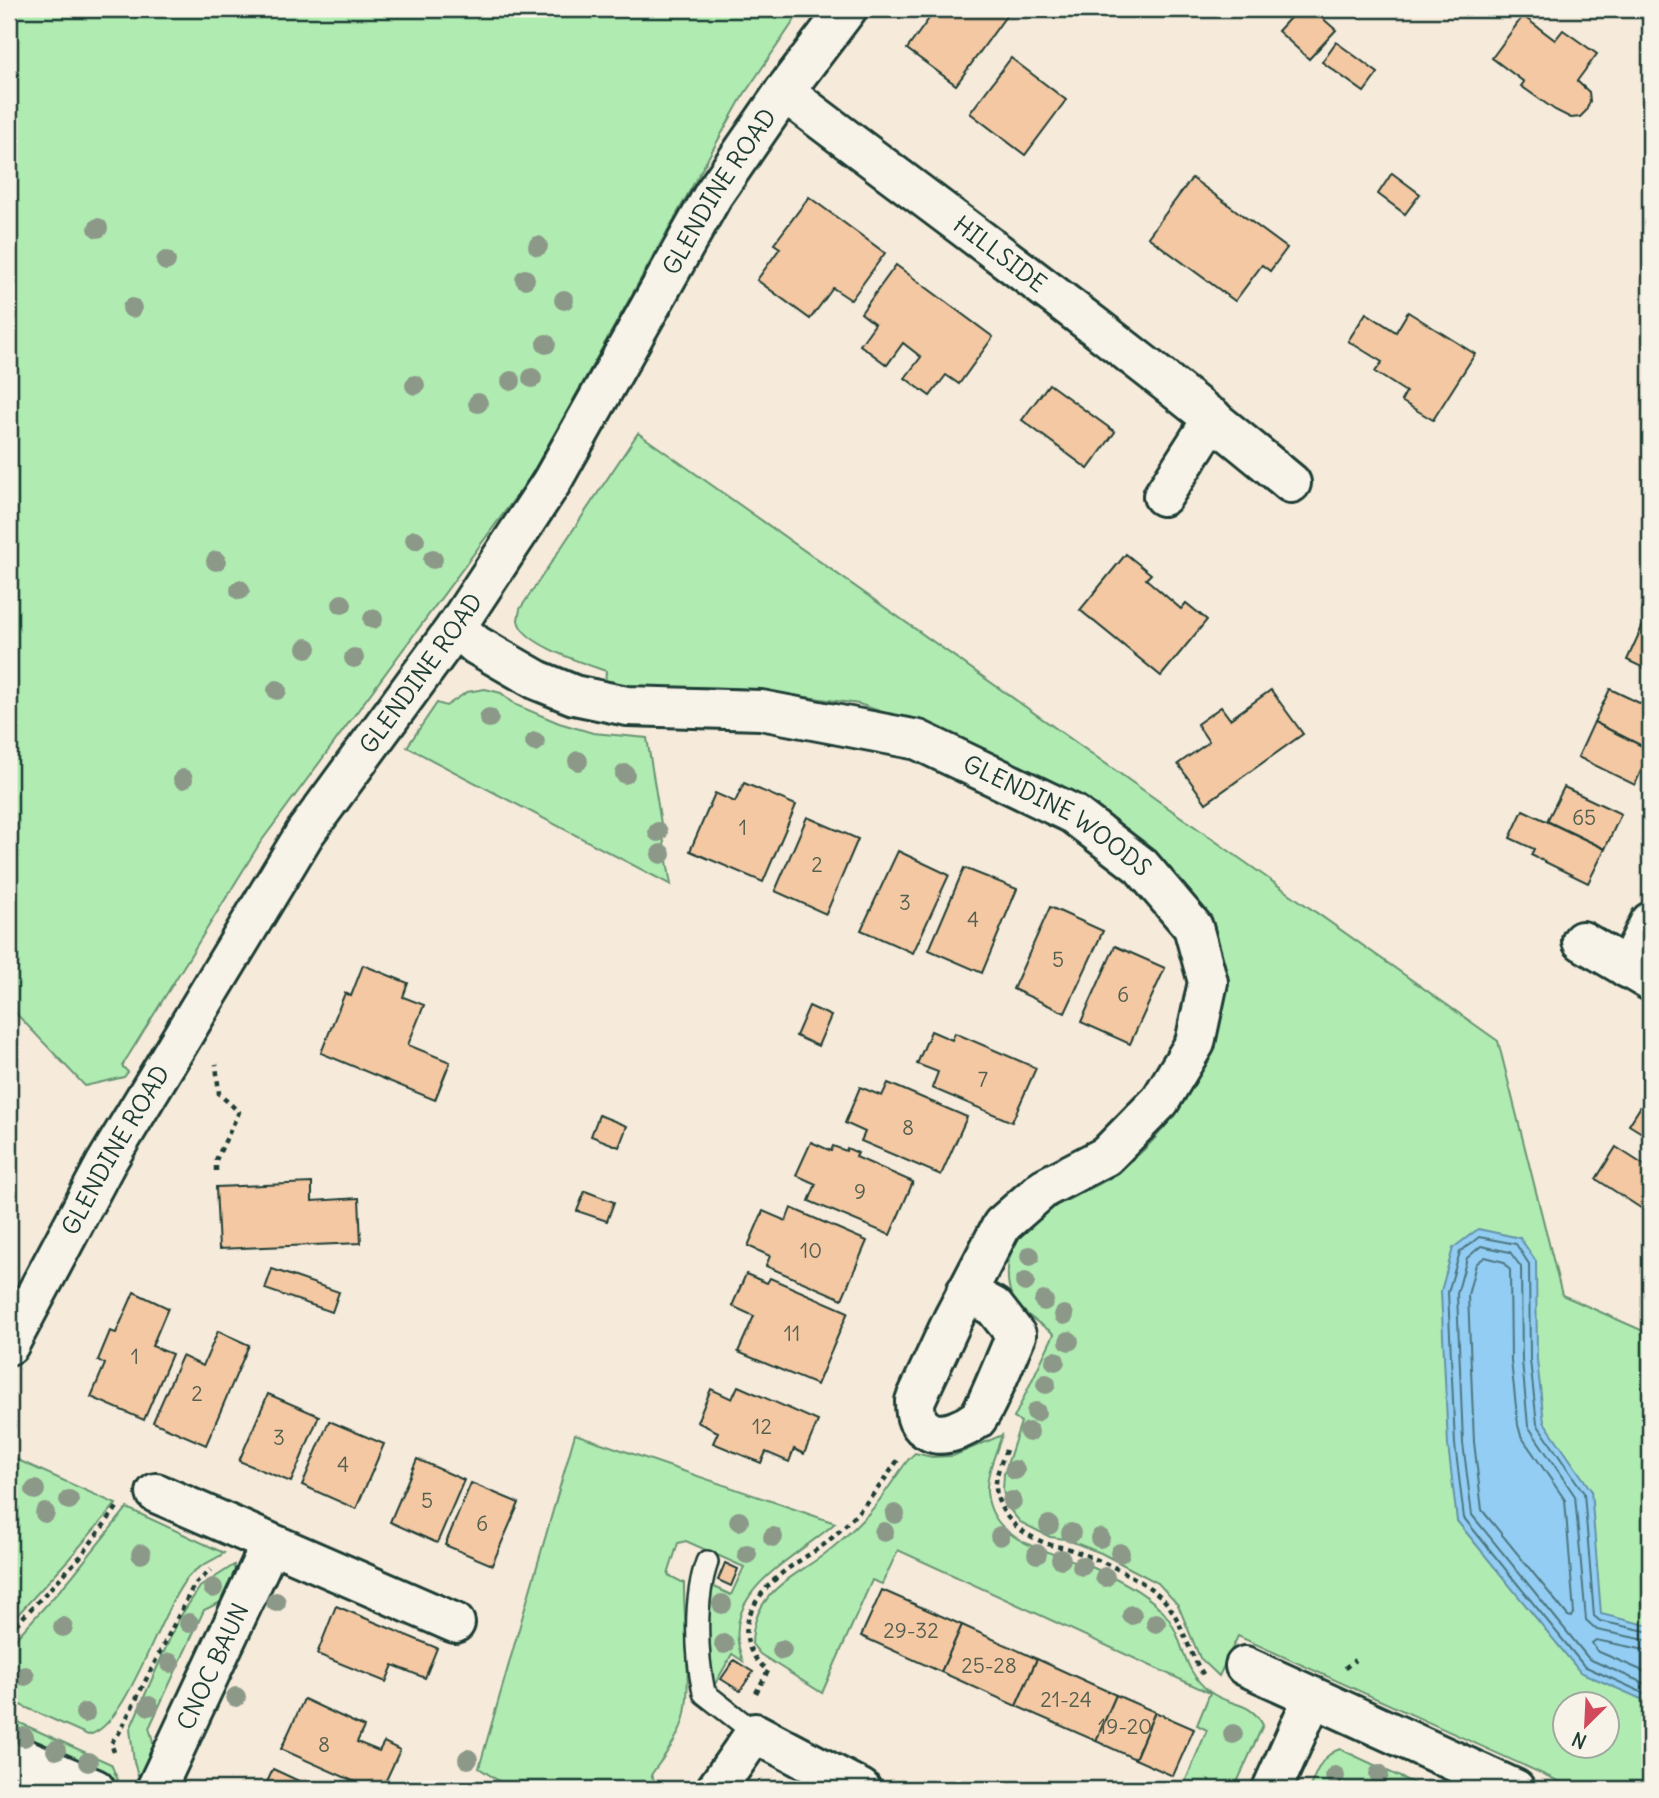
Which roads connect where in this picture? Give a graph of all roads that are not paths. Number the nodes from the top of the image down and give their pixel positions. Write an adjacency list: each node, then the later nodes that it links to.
1 (847, 9): 2 (street, GLENDINE ROAD)
2 (784, 92): 3 (street, HILLSIDE); 6 (street, GLENDINE ROAD)
3 (1213, 418): 4 (street, HILLSIDE); 5 (street)
4 (1291, 483)
5 (1163, 496)
6 (456, 627): 10 (street, GLENDINE WOODS); 11 (street, GLENDINE ROAD)
7 (1650, 922): 9 (street)
8 (1582, 941): 9 (street)
9 (1639, 974)
10 (966, 1292): 10 (street, GLENDINE WOODS)
11 (9, 1345)
12 (156, 1493): 13 (street)
13 (268, 1550): 15 (street); 21 (street, CNOC BAUN)
14 (707, 1562): 18 (lane)
15 (454, 1623)
16 (1245, 1667): 17 (street)
17 (1313, 1697): 24 (street); 25 (street)
18 (755, 1733): 22 (street); 23 (street)
19 (9, 1752): 20 (street)
20 (95, 1789)
21 (156, 1789)
22 (716, 1789)
23 (861, 1789)
24 (1272, 1789)
25 (1515, 1789)

